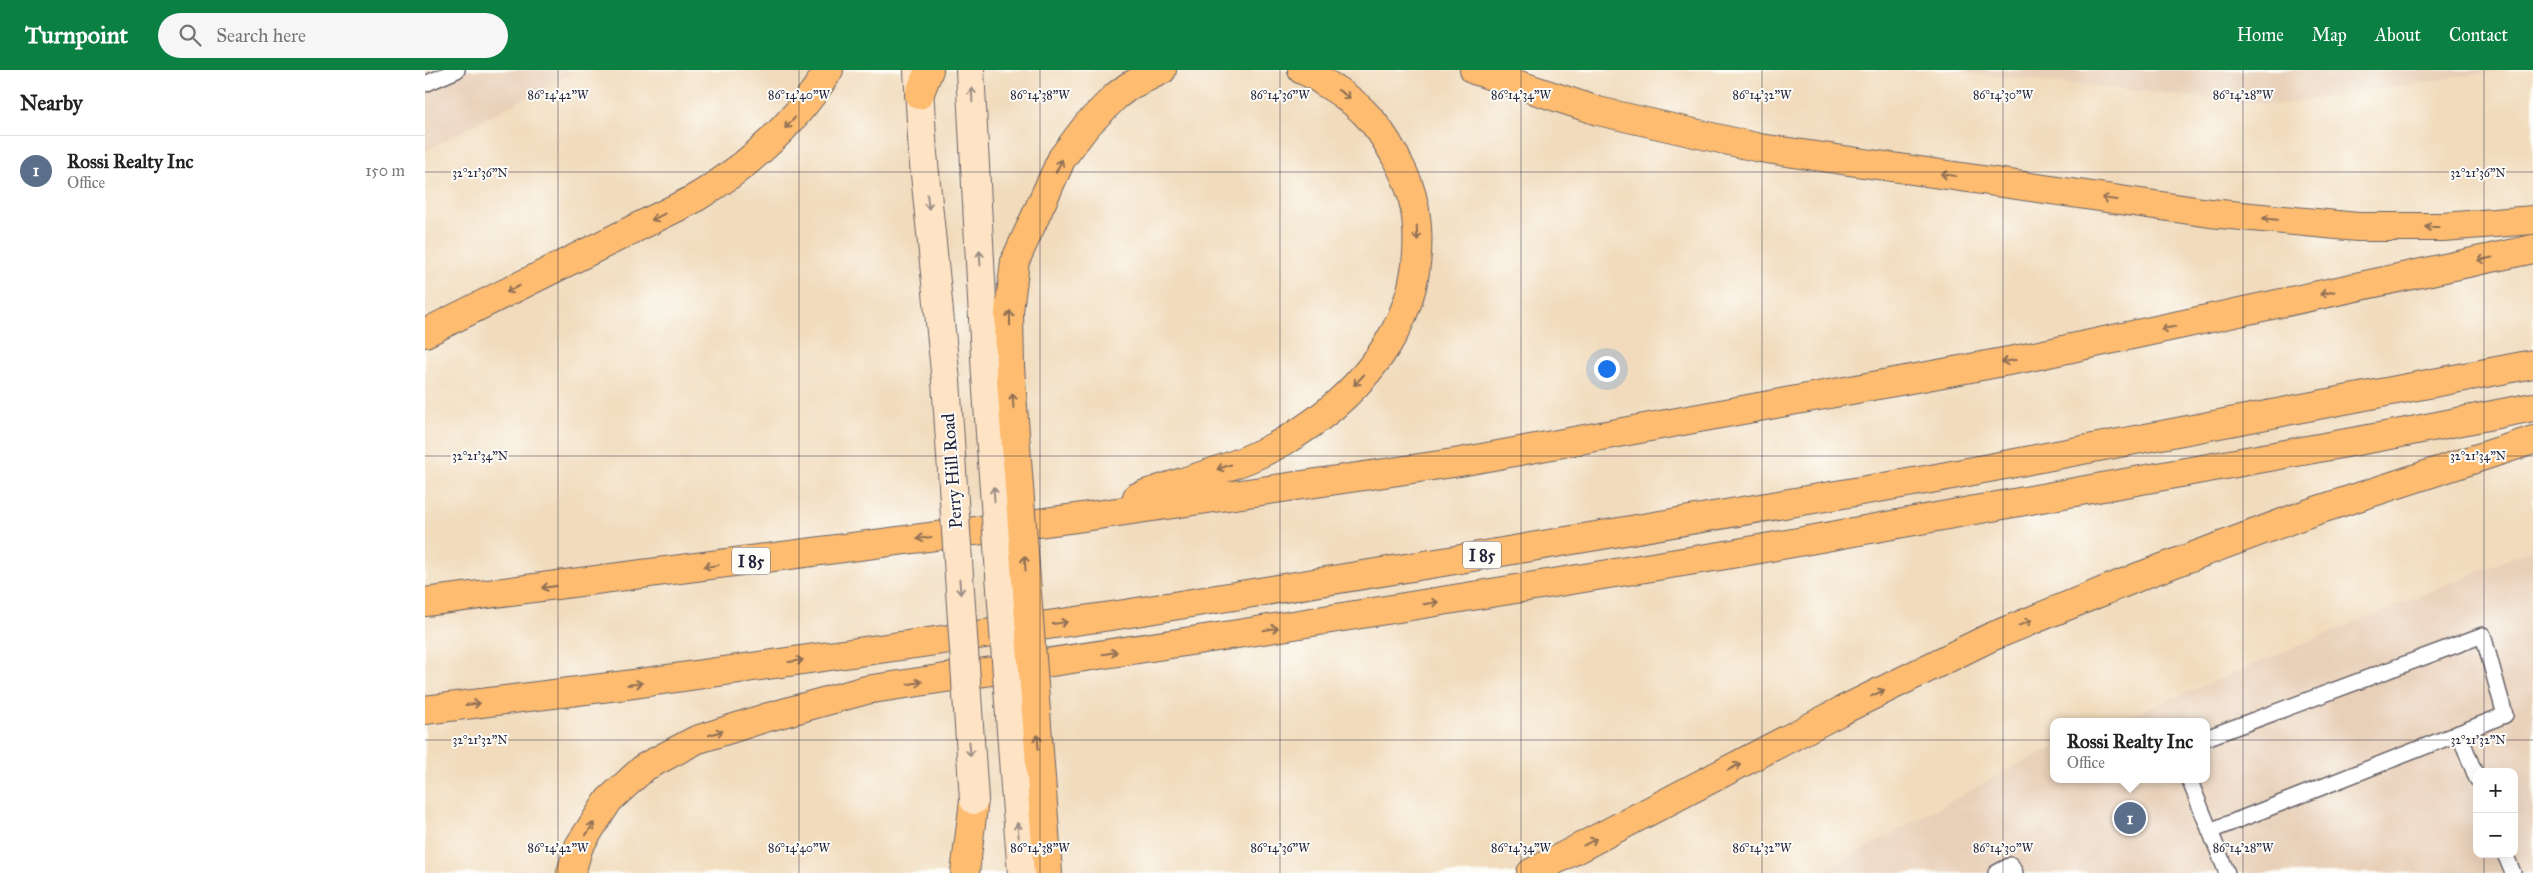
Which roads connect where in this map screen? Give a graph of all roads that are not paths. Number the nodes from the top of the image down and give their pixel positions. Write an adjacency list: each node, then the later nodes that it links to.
1 (457, 70): 9 (lane)
2 (829, 70): 12 (highway, one-way to 12)
3 (929, 70): 8 (highway)
4 (970, 70): 14 (main road, one-way to 4)
5 (1162, 70): 14 (highway, one-way to 5)
6 (1302, 70): 17 (highway, one-way to 17)
7 (1474, 70): 10 (highway, one-way to 7)
8 (918, 82): 24 (main road, Perry Hill Road, one-way to 24, bridge)
9 (425, 84)
10 (2533, 220)
11 (2533, 249): 17 (highway, I 85, one-way to 17)
12 (425, 333)
13 (2533, 364): 19 (highway, I 85, one-way to 13)
14 (998, 372): 30 (main road, one-way to 14, bridge); 31 (highway, one-way to 14, bridge)
15 (2533, 407): 27 (highway, one-way to 15)
16 (2533, 440): 32 (highway, one-way to 16)
17 (1076, 518): 18 (highway, I 85, one-way to 18)
18 (425, 602)
19 (425, 710)
20 (2459, 732): 21 (lane); 22 (lane); 25 (lane)
21 (2210, 736)
22 (2473, 769)
23 (2191, 783): 25 (lane)
24 (974, 800): 28 (highway); 29 (main road, Perry Hill Road)
25 (2210, 830): 35 (lane)
26 (2507, 858): 36 (lane)
27 (571, 873)
28 (965, 873)
29 (977, 873)
30 (1022, 873)
31 (1048, 873)
32 (1531, 873)
33 (1996, 873): 34 (lane)
34 (2015, 873)
35 (2227, 873)
36 (2513, 873)

